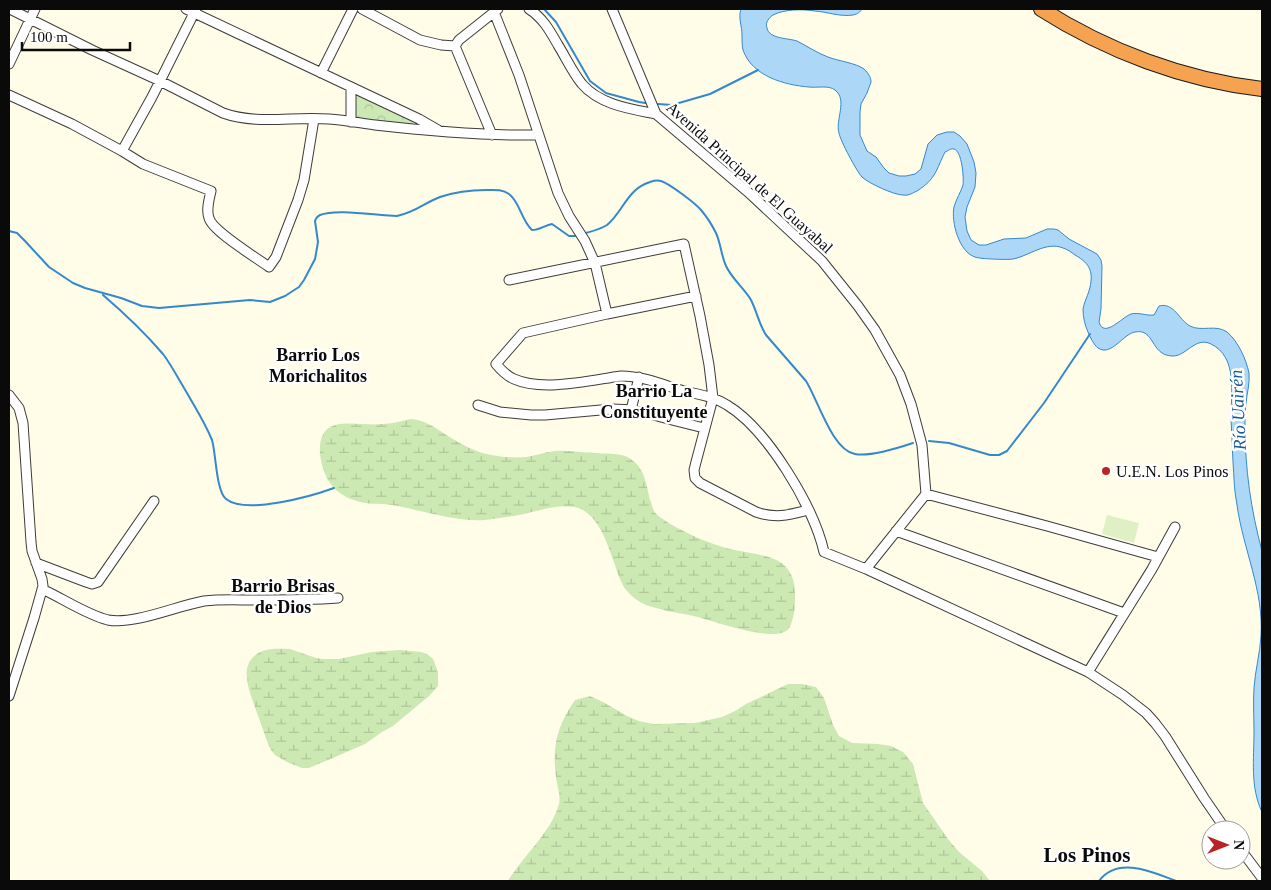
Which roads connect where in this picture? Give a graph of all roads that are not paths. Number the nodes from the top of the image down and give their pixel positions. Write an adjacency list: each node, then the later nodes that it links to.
1 (10, 9): 10 (street)
2 (35, 9): 10 (street)
3 (354, 9): 13 (street)
4 (362, 9): 11 (street)
5 (529, 9): 18 (street)
6 (612, 9): 18 (street, Avenida Principal de El Guayabal)
7 (1041, 9): 16 (highway)
8 (193, 10): 13 (street); 14 (street)
9 (496, 10): 11 (street); 23 (street)
10 (30, 18): 12 (street); 14 (street)
11 (455, 46): 22 (street)
12 (9, 64)
13 (321, 74): 15 (street)
14 (160, 81): 19 (street); 24 (street)
15 (351, 88): 20 (street); 21 (street)
16 (1262, 89)
17 (9, 95): 24 (street)
18 (656, 114): 35 (street, Avenida Principal de El Guayabal)
19 (314, 119): 20 (street); 24 (street)
20 (351, 122): 21 (street)
21 (440, 131): 22 (street)
22 (492, 135): 23 (street)
23 (539, 135): 25 (street)
24 (122, 151)
25 (595, 263): 26 (street); 27 (street); 28 (street)
26 (509, 280)
27 (696, 296): 28 (street); 31 (street)
28 (607, 314): 29 (street)
29 (639, 377): 31 (street); 33 (street)
30 (9, 395): 41 (street)
31 (713, 398): 34 (street); 37 (street)
32 (478, 405): 33 (street)
33 (630, 410): 34 (street)
34 (704, 428): 37 (street)
35 (926, 494): 39 (street); 40 (street)
36 (154, 501): 41 (street)
37 (808, 510): 42 (street)
38 (1175, 527): 40 (street)
39 (896, 531): 42 (street); 45 (street)
40 (1158, 557): 45 (street)
41 (36, 563): 43 (street)
42 (866, 568): 46 (street)
43 (42, 589): 44 (street); 47 (street)
44 (338, 598)
45 (1124, 613): 46 (street)
46 (1088, 672): 48 (street)
47 (9, 696)
48 (1219, 820)
49 (1251, 863): 50 (street)
50 (1262, 878)

